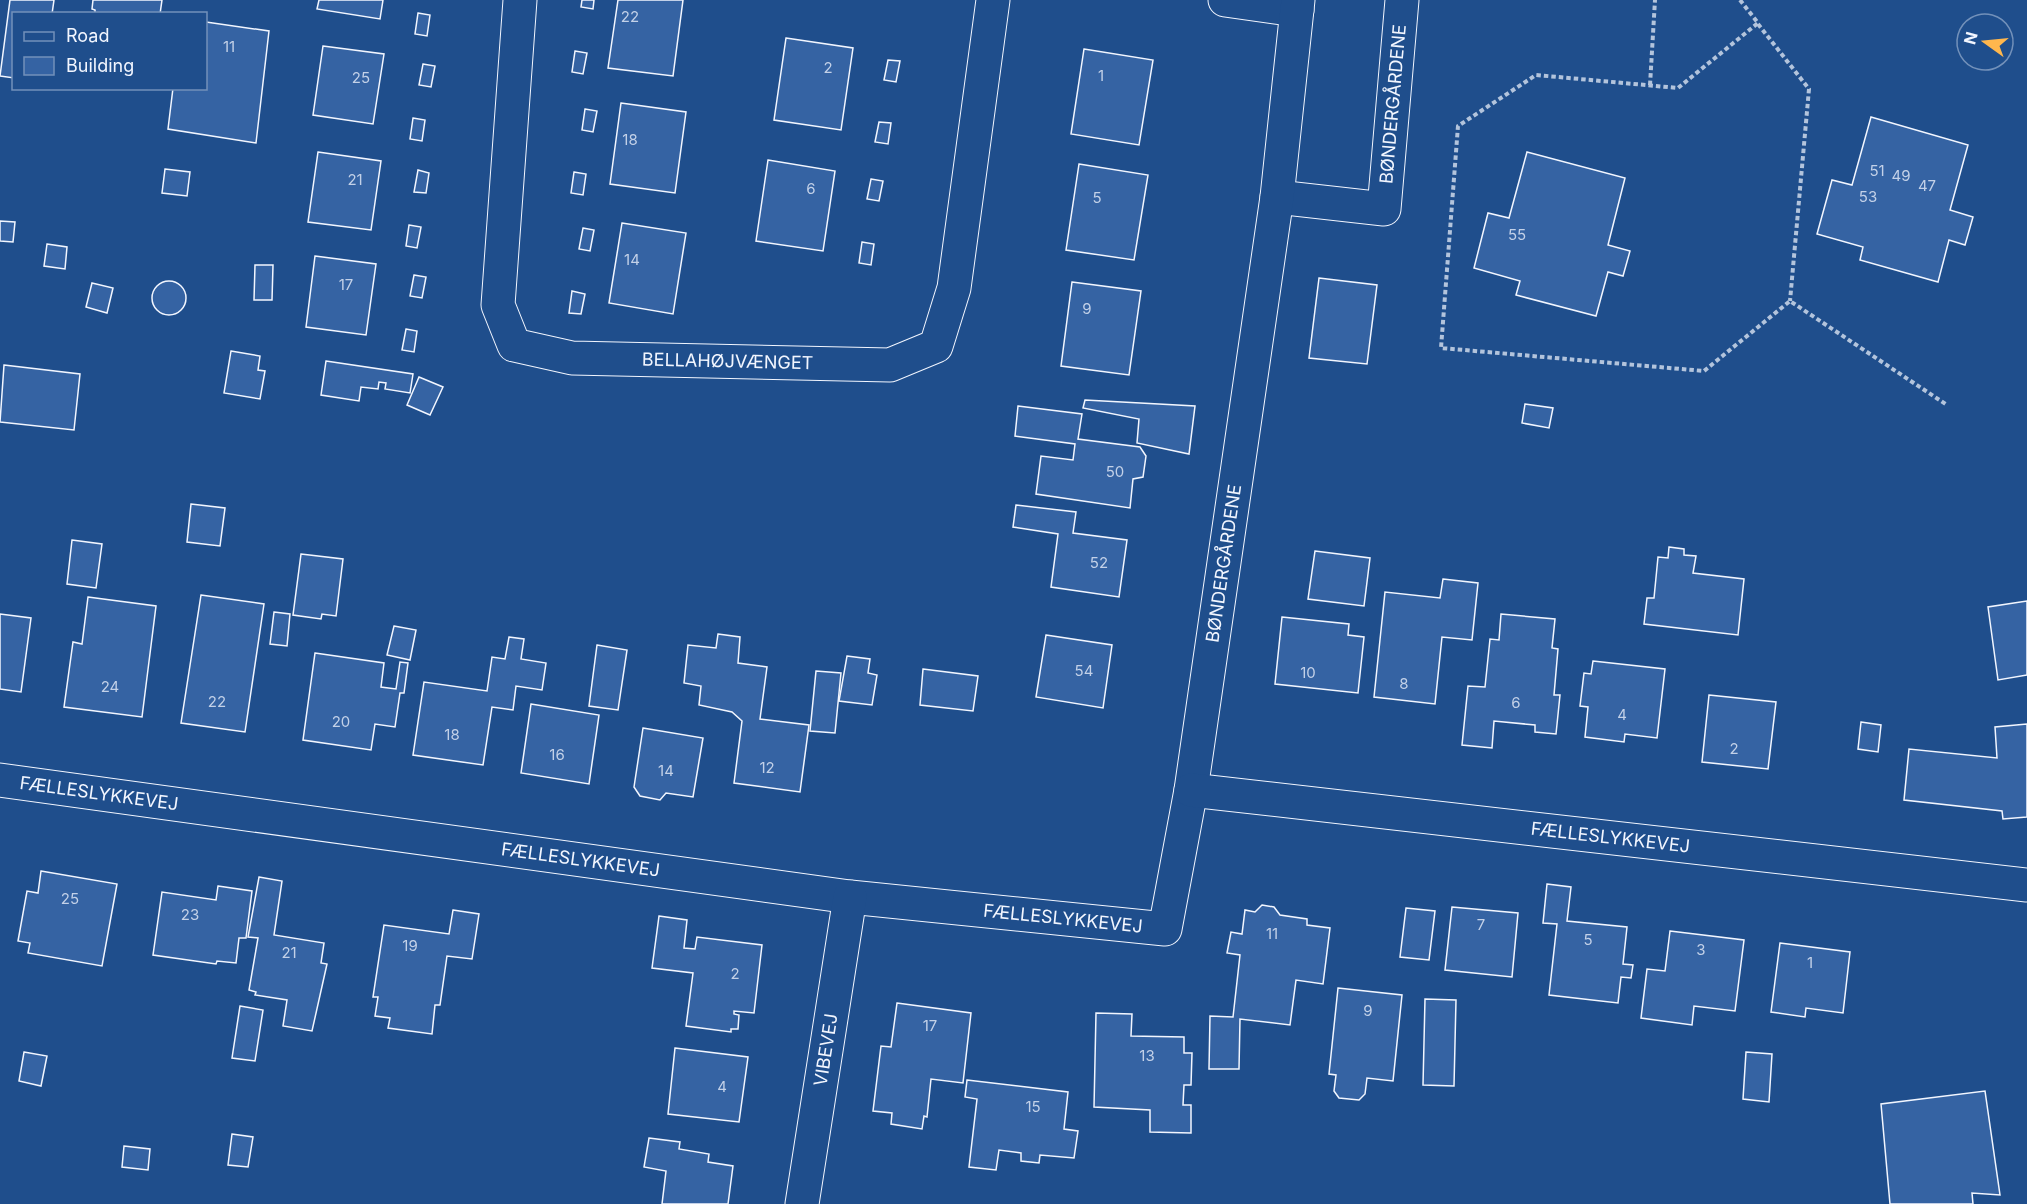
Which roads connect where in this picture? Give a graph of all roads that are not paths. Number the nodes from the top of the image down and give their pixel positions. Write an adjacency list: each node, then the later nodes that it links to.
1 (519, 0): 2 (street, BELLAHØJVÆNGET)
2 (993, 0)
3 (1225, 0): 5 (street)
4 (1402, 0): 6 (street, BØNDERGÅRDENE)
5 (1298, 5): 6 (street, BØNDERGÅRDENE)
6 (1277, 197): 8 (street, BØNDERGÅRDENE)
7 (0, 780): 10 (street, FÆLLESLYKKEVEJ)
8 (1191, 790): 9 (street, FÆLLESLYKKEVEJ); 11 (street, BØNDERGÅRDENE)
9 (2027, 885)
10 (850, 897): 11 (street, FÆLLESLYKKEVEJ); 12 (street, VIBEVEJ)
11 (1165, 929)
12 (802, 1204)

